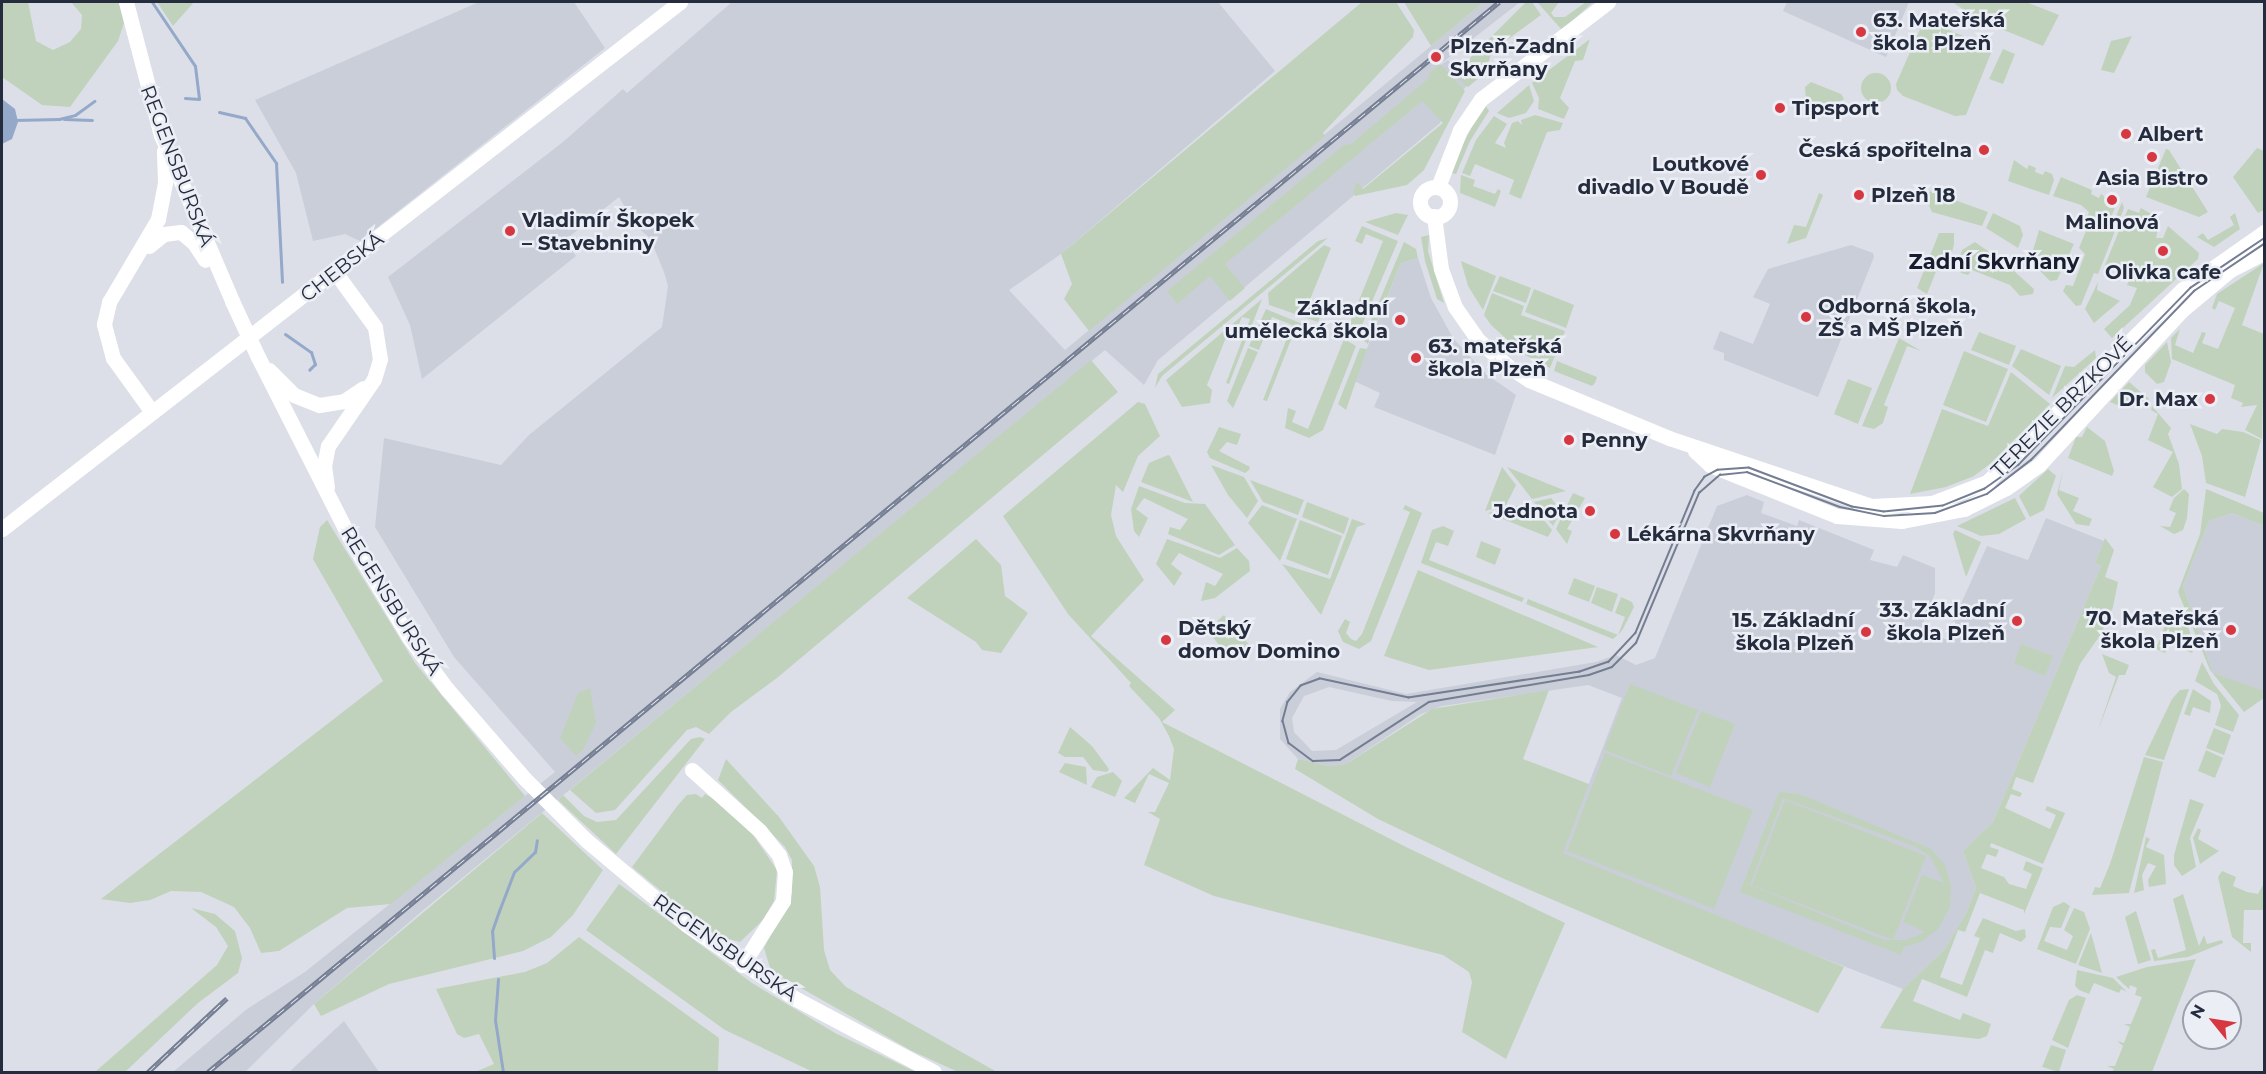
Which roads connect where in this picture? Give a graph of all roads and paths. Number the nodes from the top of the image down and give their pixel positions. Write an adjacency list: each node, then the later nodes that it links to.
1 (126, 2): 4 (main road, REGENSBURSKÁ)
2 (680, 2): 10 (main road, CHEBSKÁ)
3 (1608, 2): 5 (main road)
4 (166, 154): 9 (main road); 11 (main road, REGENSBURSKÁ)
5 (1438, 187): 6 (main road); 6 (main road)
6 (1434, 216): 15 (main road)
7 (2265, 232): 15 (main road, TEREZIE BRZKOVÉ)
8 (2265, 253): 15 (main road, TEREZIE BRZKOVÉ)
9 (140, 255): 11 (main road); 14 (main road)
10 (335, 273): 12 (main road); 14 (main road, CHEBSKÁ)
11 (223, 286): 13 (main road, REGENSBURSKÁ, bridge)
12 (378, 369): 13 (main road); 16 (main road)
13 (271, 377): 16 (main road, REGENSBURSKÁ)
14 (152, 412): 17 (main road, CHEBSKÁ)
15 (1685, 444)
16 (338, 515): 19 (main road, REGENSBURSKÁ)
17 (2, 529)
18 (692, 770): 19 (main road)
19 (742, 964): 20 (main road, REGENSBURSKÁ)
20 (934, 1072)

